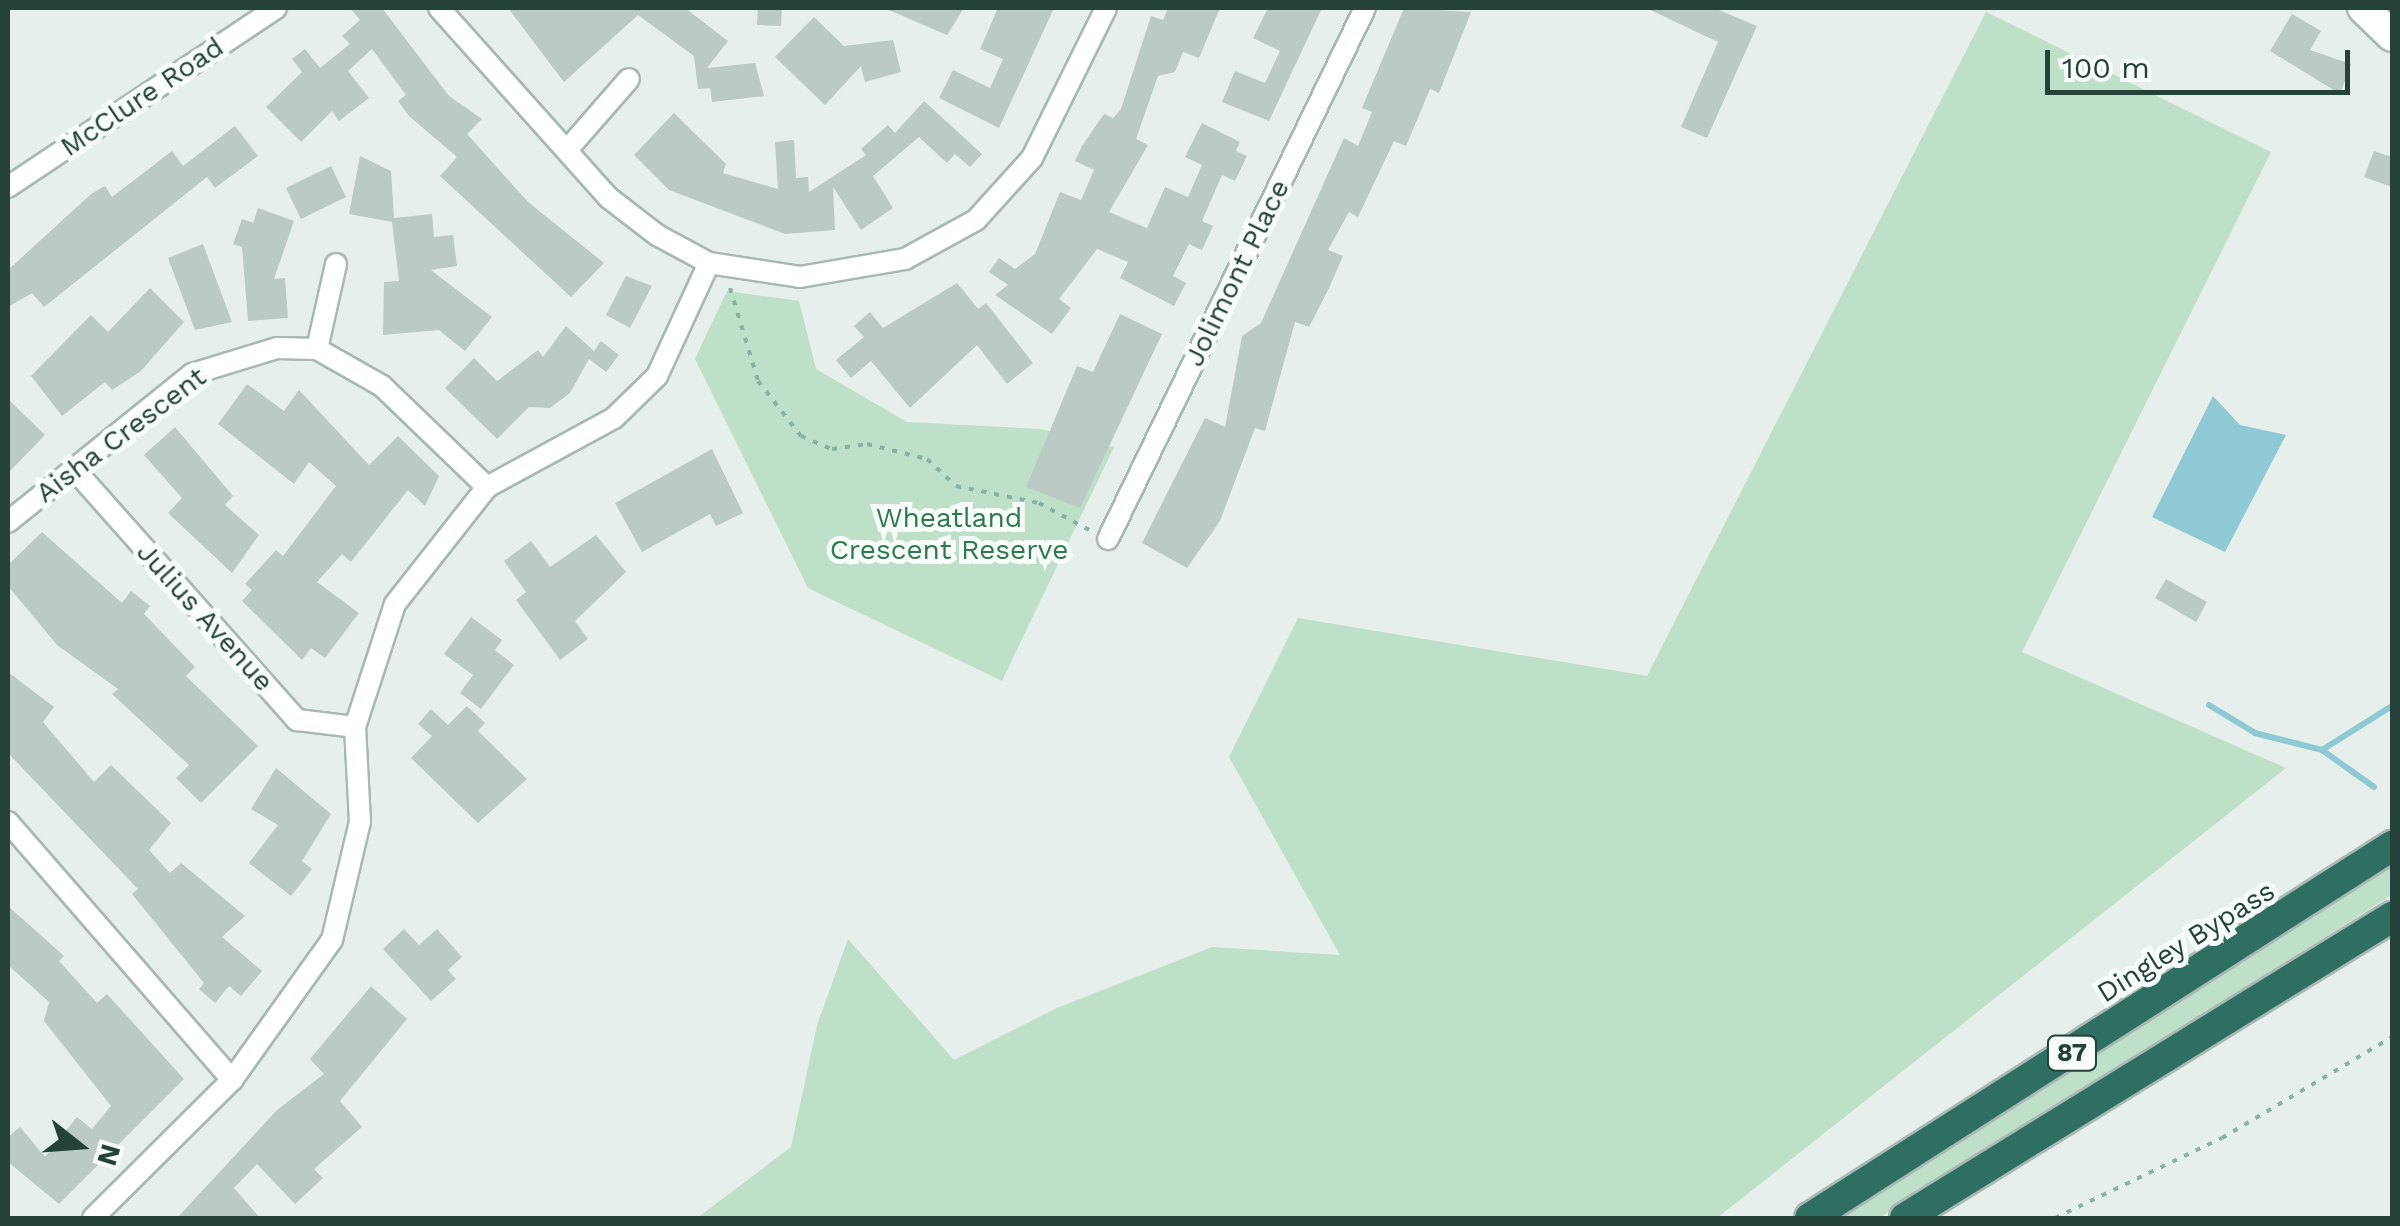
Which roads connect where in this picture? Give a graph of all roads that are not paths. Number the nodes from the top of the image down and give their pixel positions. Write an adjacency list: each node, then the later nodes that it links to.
1 (276, 8): 9 (street, McClure Road)
2 (439, 8): 8 (street)
3 (1106, 8): 11 (street)
4 (1365, 8): 16 (street, Jolimont Place)
5 (2363, 8): 6 (main road)
6 (2392, 36)
7 (629, 78): 8 (street)
8 (568, 150): 11 (street)
9 (8, 187)
10 (336, 264): 12 (street)
11 (719, 265): 14 (street)
12 (317, 349): 13 (street, Aisha Crescent); 14 (street)
13 (74, 469): 15 (street, Aisha Crescent); 17 (street, Julius Avenue)
14 (487, 487): 17 (street)
15 (8, 522)
16 (1108, 539)
17 (355, 727): 21 (street)
18 (8, 822): 21 (street)
19 (2392, 846): 23 (highway, Dingley Bypass / 87)
20 (2392, 917): 24 (highway, 87)
21 (232, 1080): 22 (street)
22 (93, 1218)
23 (1810, 1218)
24 (1905, 1218)

